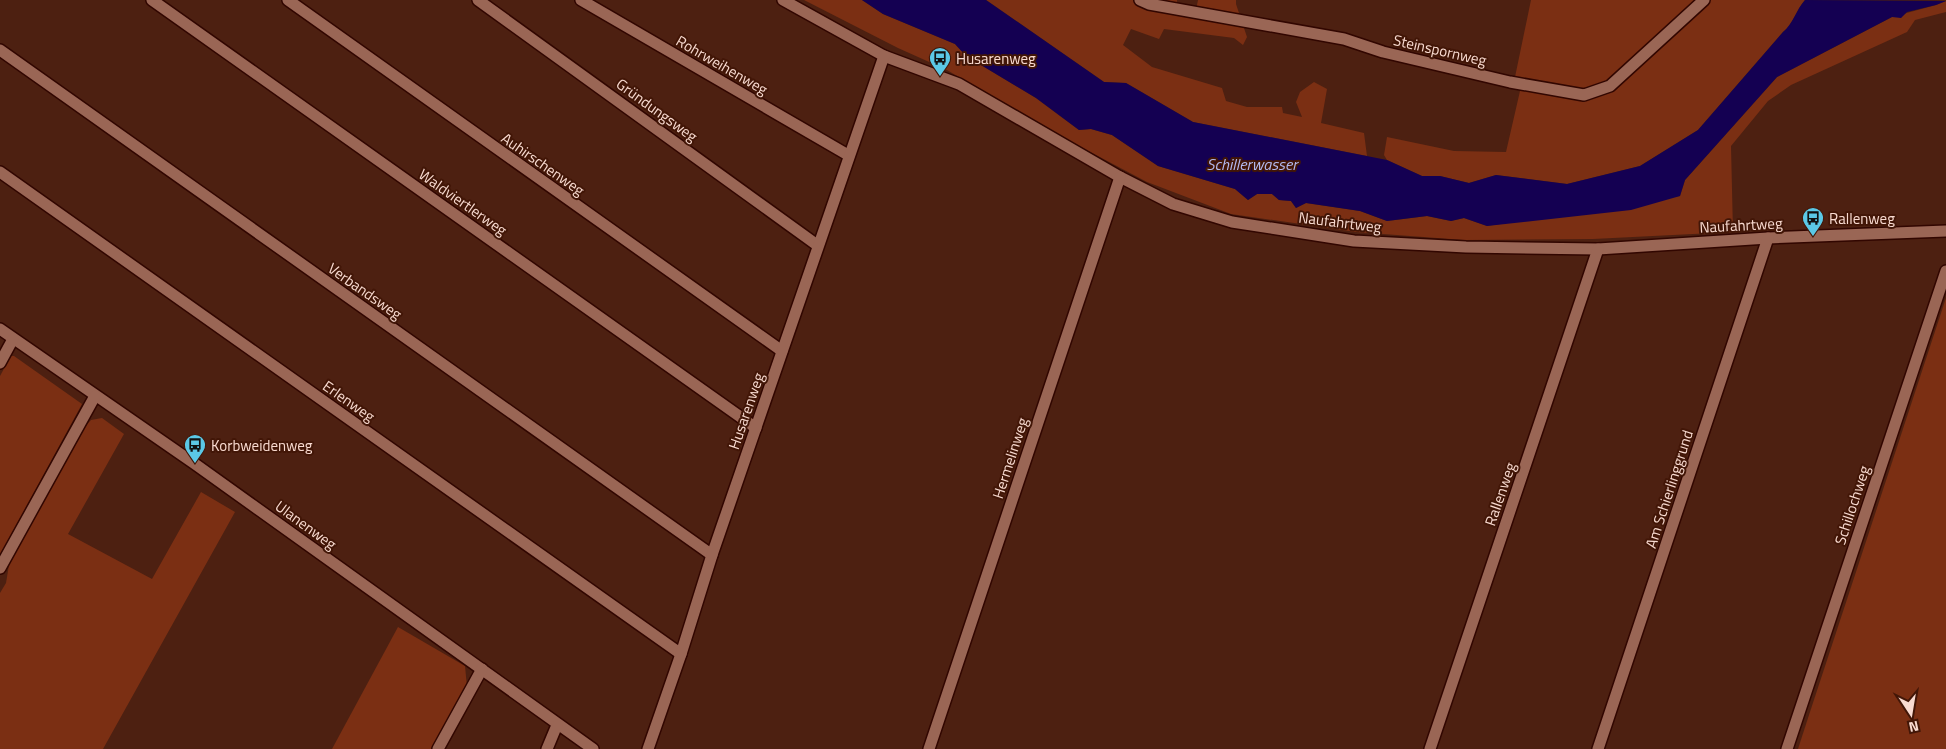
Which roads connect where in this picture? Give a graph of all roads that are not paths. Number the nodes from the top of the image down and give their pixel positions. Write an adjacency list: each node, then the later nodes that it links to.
1 (152, 0): 23 (street, Waldviertlerweg)
2 (288, 0): 20 (street, Auhirschenweg)
3 (478, 0): 15 (street, Gründungsweg)
4 (581, 0): 10 (street, Rohrweihenweg)
5 (784, 0): 9 (street, Naufahrtweg)
6 (1140, 0): 7 (street, Steinspornweg)
7 (1704, 0)
8 (0, 50): 24 (street, Verbandsweg)
9 (884, 56): 10 (street, Husarenweg); 12 (street, Naufahrtweg)
10 (848, 155): 15 (street, Husarenweg)
11 (0, 172): 26 (street, Erlenweg)
12 (1120, 177): 16 (street, Naufahrtweg); 33 (street, Hermelinweg)
13 (1946, 231): 14 (street, Naufahrtweg)
14 (1768, 238): 16 (street, Naufahrtweg); 35 (street, Am Schierlinggrund)
15 (817, 245): 20 (street, Husarenweg)
16 (1598, 249): 34 (street, Rallenweg)
17 (1946, 271): 36 (street, Schillochweg)
18 (0, 329): 19 (street, Ulanenweg)
19 (13, 339): 21 (street); 22 (street, Ulanenweg)
20 (782, 352): 23 (street, Husarenweg)
21 (0, 363)
22 (95, 396): 25 (street); 27 (street, Ulanenweg)
23 (756, 428): 24 (street, Husarenweg)
24 (712, 555): 26 (street, Husarenweg)
25 (0, 568)
26 (681, 654): 32 (street, Husarenweg)
27 (482, 669): 28 (street, Ulanenweg); 29 (street)
28 (557, 725): 30 (street); 31 (street, Ulanenweg)
29 (438, 749)
30 (547, 749)
31 (593, 749)
32 (648, 749)
33 (930, 749)
34 (1430, 749)
35 (1598, 749)
36 (1787, 749)

